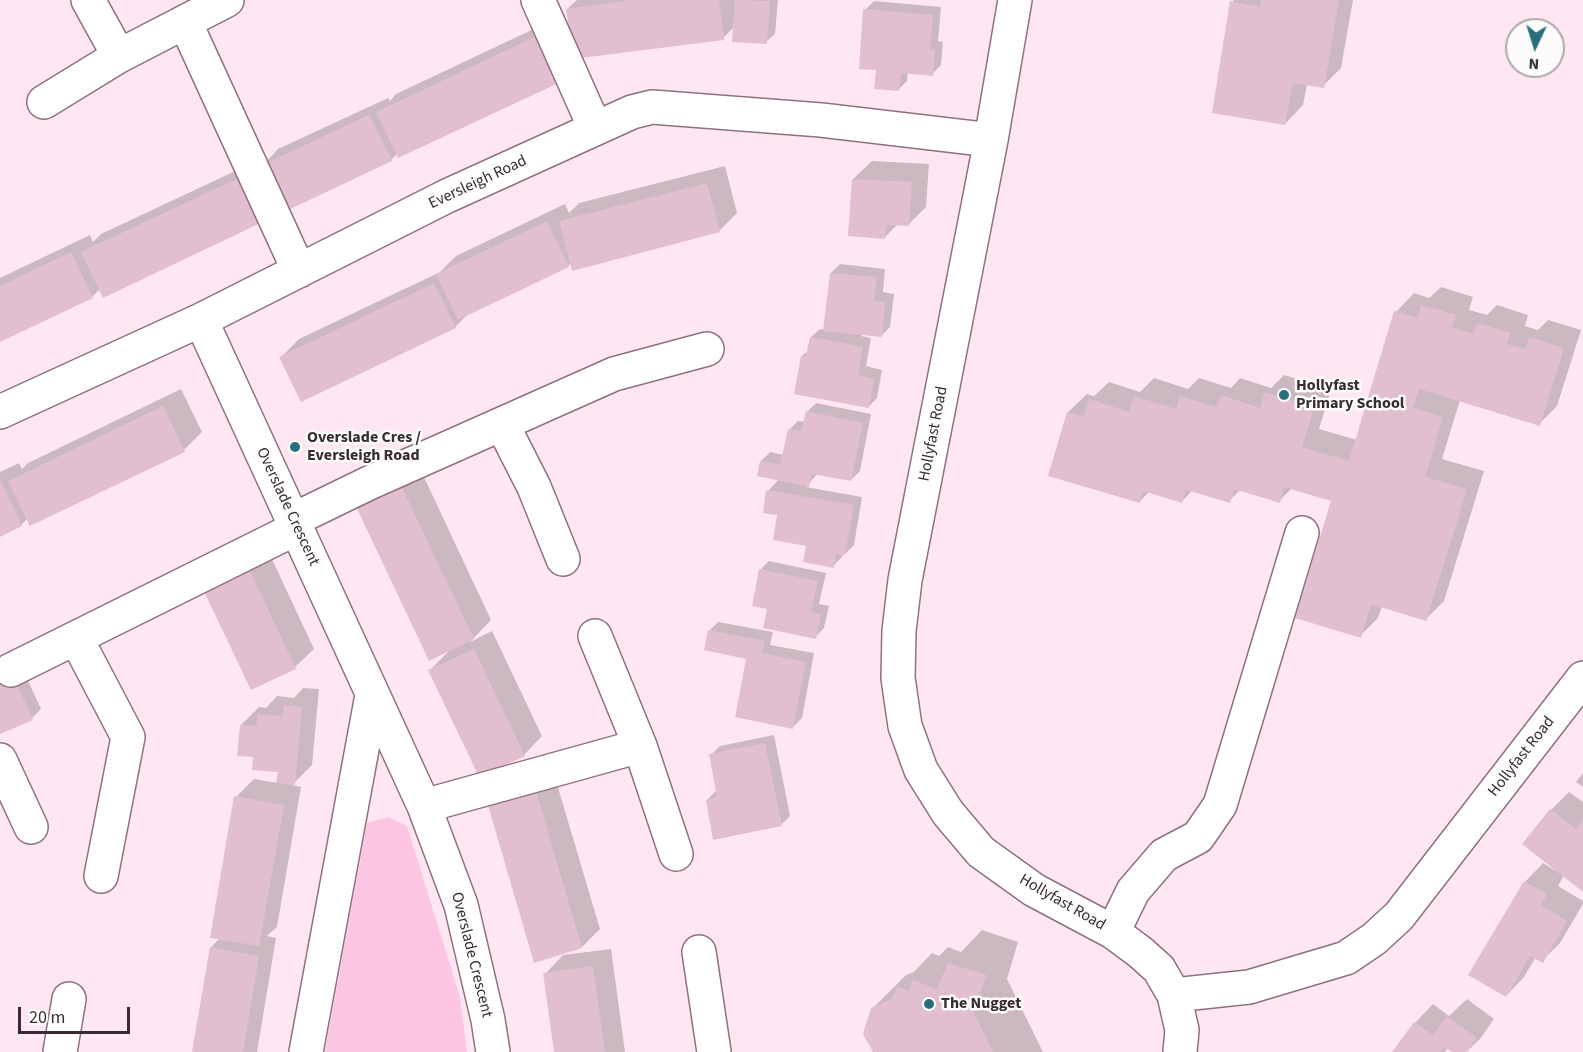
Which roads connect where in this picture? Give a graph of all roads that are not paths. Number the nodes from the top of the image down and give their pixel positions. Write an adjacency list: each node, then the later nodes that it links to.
1 (88, 0): 6 (street)
2 (227, 0): 5 (street)
3 (538, 0): 8 (street)
4 (1015, 0): 9 (street, Hollyfast Road)
5 (185, 22): 6 (street); 10 (street)
6 (118, 56): 7 (street)
7 (44, 102)
8 (595, 128): 9 (street, Eversleigh Road); 10 (street, Eversleigh Road)
9 (991, 140): 29 (street, Hollyfast Road)
10 (299, 271): 11 (street, Eversleigh Road)
11 (201, 320): 13 (street, Eversleigh Road); 15 (street, Overslade Crescent)
12 (707, 349): 14 (street)
13 (1, 410)
14 (502, 424): 15 (street); 17 (street)
15 (295, 524): 19 (street); 22 (street, Overslade Crescent)
16 (1302, 533): 29 (street)
17 (563, 559)
18 (595, 636): 23 (street)
19 (75, 638): 20 (street); 28 (street)
20 (11, 670)
21 (1583, 678): 31 (street, Hollyfast Road)
22 (372, 694): 25 (street, Overslade Crescent); 34 (street)
23 (640, 746): 25 (street); 27 (street)
24 (0, 760): 26 (street)
25 (424, 806): 35 (street, Overslade Crescent)
26 (31, 827)
27 (676, 854)
28 (101, 876)
29 (1113, 933): 31 (street, Hollyfast Road)
30 (699, 952): 36 (street)
31 (1174, 995): 37 (street)
32 (69, 999): 33 (street)
33 (60, 1052)
34 (306, 1052)
35 (493, 1052)
36 (714, 1052)
37 (1180, 1052)

